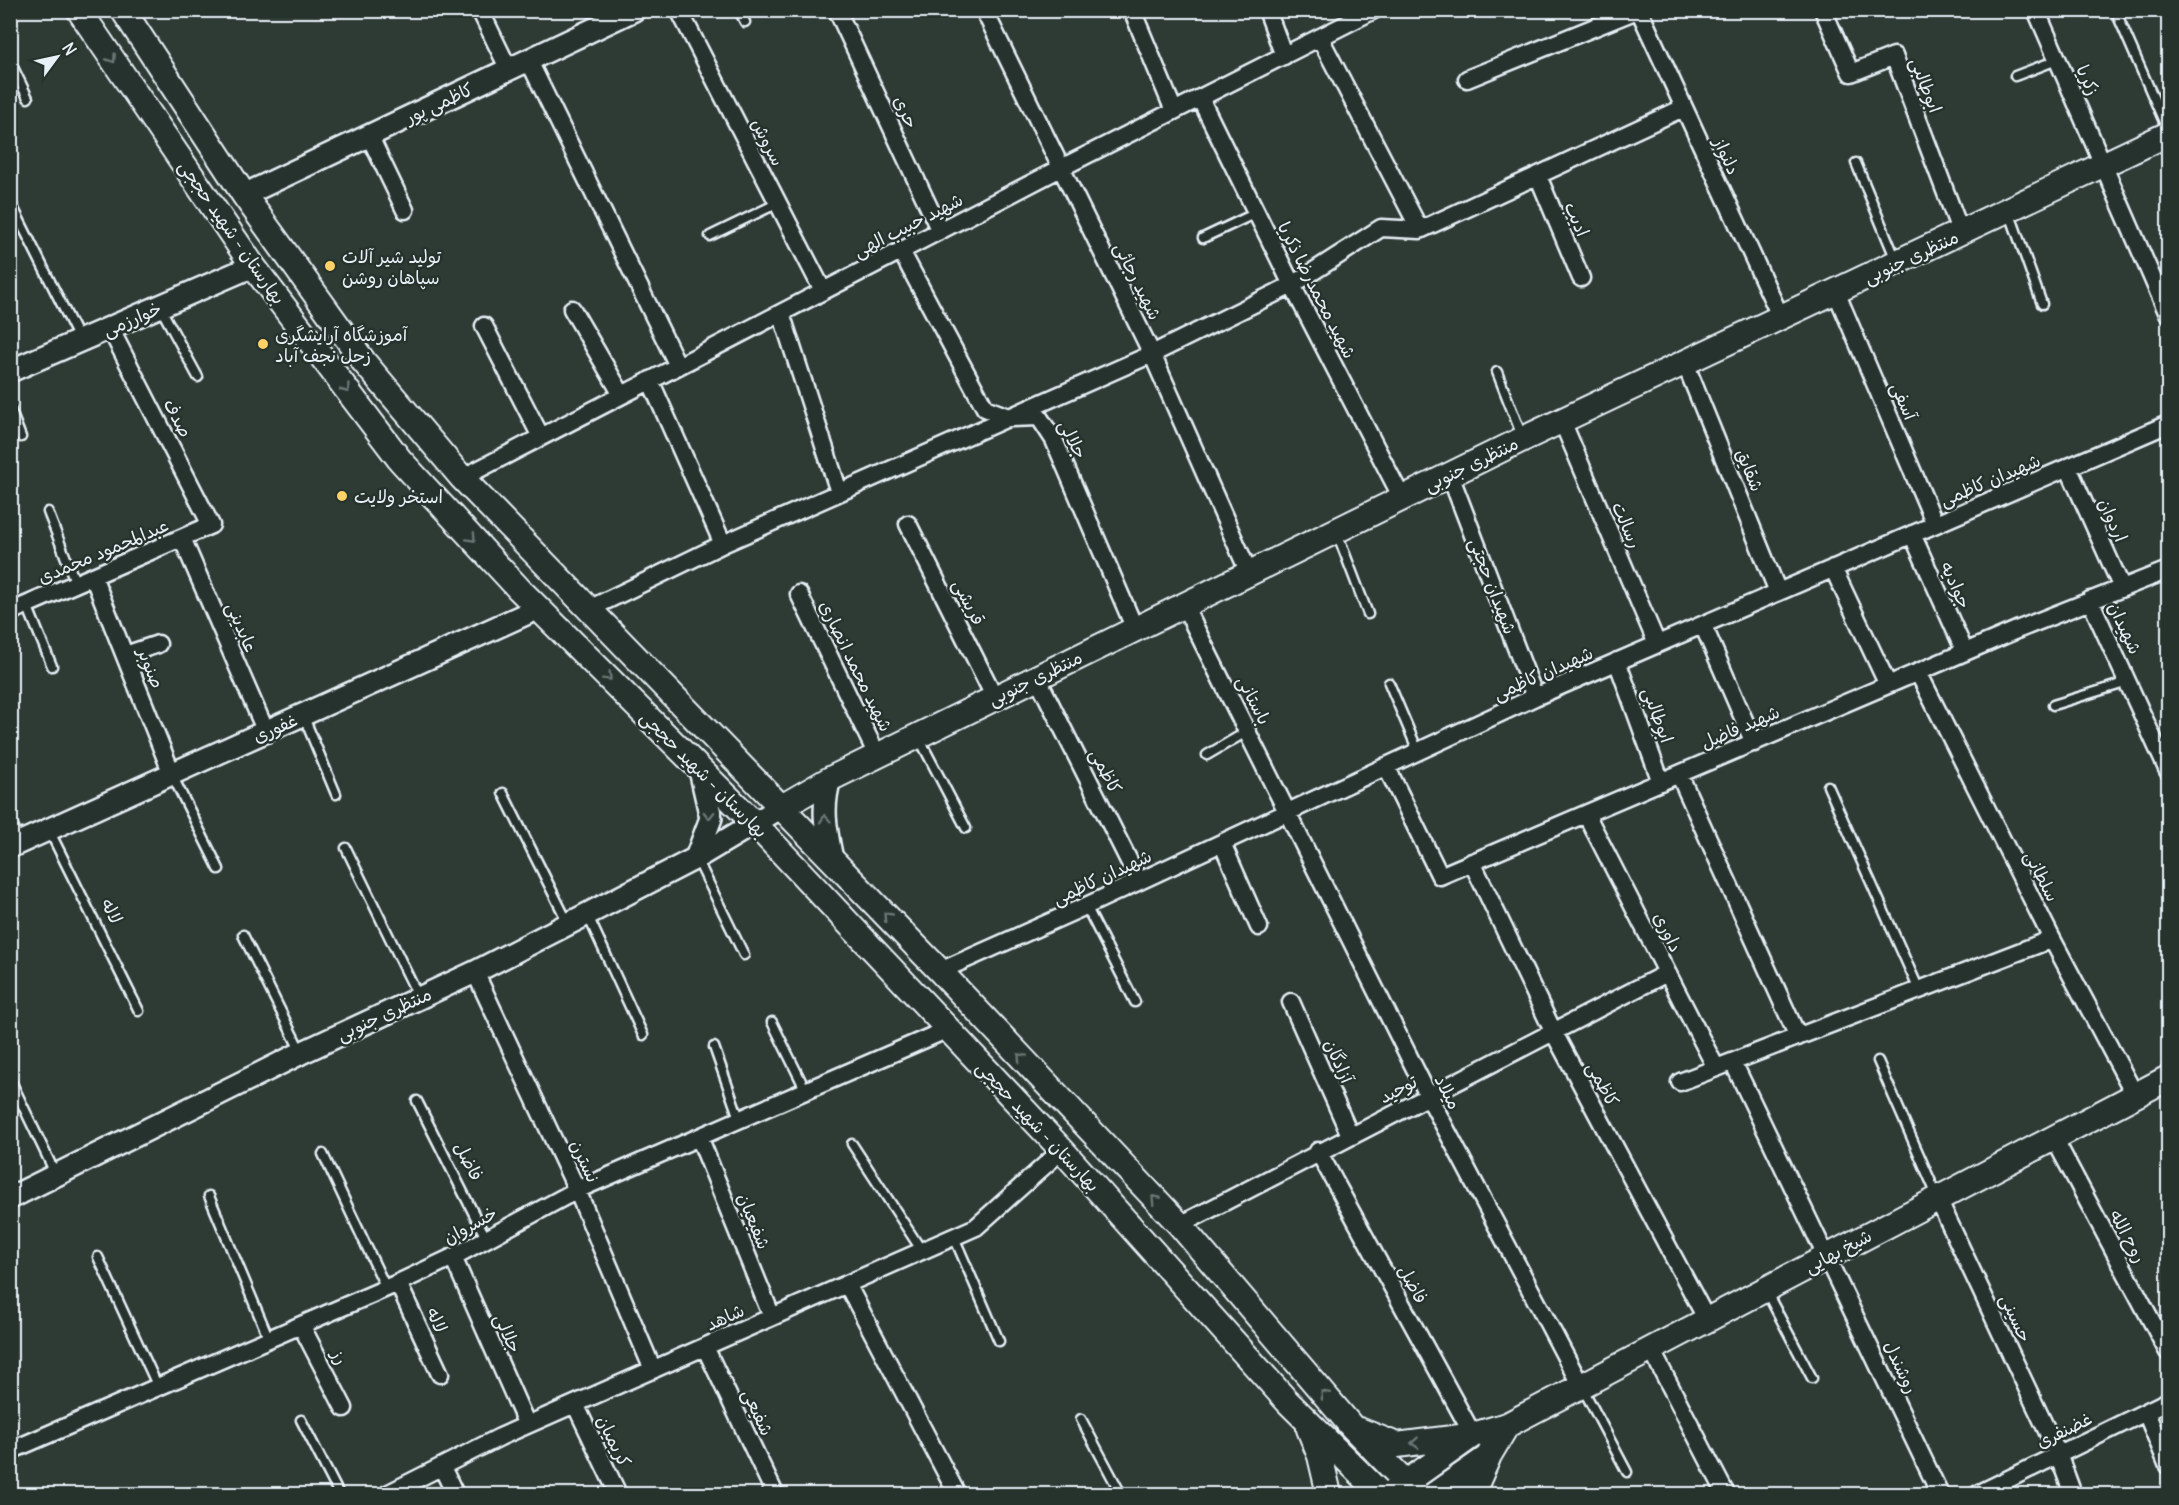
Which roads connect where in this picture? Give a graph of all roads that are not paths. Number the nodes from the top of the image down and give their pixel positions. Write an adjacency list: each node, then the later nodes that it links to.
1 (79, 10): 48 (main road, بهارستان - شهید حججی, one-way to 48)
2 (123, 10): 35 (main road, بهارستان - شهید حججی)
3 (480, 10): 22 (street)
4 (634, 10): 21 (street, کاظمی پور)
5 (679, 10): 37 (street, سروش)
6 (739, 10): 16 (lane)
7 (837, 10): 42 (street, حری)
8 (984, 10): 33 (street, شهید رجائی)
9 (1132, 10): 28 (street)
10 (1267, 10): 18 (street)
11 (1374, 10): 17 (street, شهید حبیب الهی)
12 (1638, 10): 24 (street); 27 (street, دلنواز)
13 (1823, 10): 43 (street, ابوطالبی)
14 (2036, 10): 19 (street, زکریا)
15 (2116, 12): 29 (lane)
16 (745, 22)
17 (1320, 38): 18 (street, شهید حبیب الهی); 41 (street)
18 (1284, 56): 26 (street, شهید حبیب الهی)
19 (2057, 60): 23 (lane); 32 (street, زکریا)
20 (10, 61): 25 (lane)
21 (529, 61): 22 (street, کاظمی پور); 64 (street)
22 (509, 70): 30 (street, کاظمی پور)
23 (2015, 75)
24 (1467, 79)
25 (28, 98)
26 (1200, 98): 28 (street, شهید حبیب الهی); 40 (street, شهید محمدرضا ذکریا)
27 (1683, 108): 34 (street); 58 (street, دلنواز)
28 (1174, 111): 33 (street, شهید حبیب الهی)
29 (2169, 132): 32 (main road, منتظری جنوبی)
30 (369, 136): 35 (street, کاظمی پور); 38 (street)
31 (1856, 164): 47 (lane)
32 (2104, 166): 39 (main road, منتظری جنوبی); 57 (street, زکریا)
33 (1062, 168): 42 (street, شهید حبیب الهی); 62 (street, شهید رجائی)
34 (1538, 176): 41 (street); 49 (street, ادیب)
35 (244, 195): 79 (main road, بهارستان - شهید حججی)
36 (10, 201): 61 (lane)
37 (778, 204): 44 (lane); 51 (street, سروش)
38 (405, 210)
39 (2009, 211): 43 (main road, منتظری جنوبی); 53 (lane)
40 (1257, 213): 45 (lane); 50 (street, شهید محمدرضا ذکریا)
41 (1420, 230): 50 (street)
42 (940, 231): 46 (street, شهید حبیب الهی)
43 (1961, 233): 47 (main road, منتظری جنوبی)
44 (710, 236)
45 (1203, 238)
46 (901, 251): 51 (street, شهید حبیب الهی); 71 (street, جلالی)
47 (1898, 263): 52 (main road, منتظری جنوبی)
48 (253, 266): 54 (street, خوارزمی); 101 (main road, بهارستان - شهید حججی, one-way to 101)
49 (1581, 278)
50 (1292, 285): 62 (street); 81 (street, شهید محمدرضا ذکریا)
51 (823, 291): 56 (street, شهید حبیب الهی)
52 (1836, 292): 58 (main road, منتظری جنوبی); 85 (street, آسفی)
53 (2042, 304)
54 (160, 307): 60 (street, خوارزمی); 67 (lane)
55 (573, 309): 69 (street)
56 (781, 313): 64 (street, شهید حبیب الهی); 80 (street)
57 (2169, 314)
58 (1781, 318): 63 (main road, منتظری جنوبی)
59 (484, 326): 75 (street)
60 (110, 328): 61 (street, خوارزمی); 84 (street, صدف)
61 (81, 341): 65 (street, خوارزمی)
62 (1152, 354): 71 (street); 92 (street, شهید رجائی)
63 (1685, 363): 72 (main road, منتظری جنوبی); 96 (street, شقایق)
64 (678, 366): 68 (street, شهید حبیب الهی)
65 (10, 371)
66 (1497, 372): 76 (lane)
67 (198, 377)
68 (651, 380): 69 (street, شهید حبیب الهی); 89 (street)
69 (622, 394): 75 (street, شهید حبیب الهی)
70 (10, 409): 74 (lane)
71 (1011, 418): 80 (street); 106 (street, جلالی)
72 (1562, 421): 76 (main road, منتظری جنوبی); 108 (street, رسالت)
73 (2169, 424): 77 (street, شهیدان کاظمی)
74 (21, 437)
75 (541, 437): 79 (street, شهید حبیب الهی)
76 (1524, 439): 78 (main road, منتظری جنوبی)
77 (2068, 467): 85 (street, شهیدان کاظمی); 95 (street, اردوان)
78 (1450, 475): 81 (main road, منتظری جنوبی); 118 (street, شهیدان حجتی)
79 (462, 478): 102 (main road, بهارستان - شهید حججی)
80 (840, 492): 89 (street)
81 (1402, 498): 86 (main road, منتظری جنوبی)
82 (48, 512): 94 (lane)
83 (908, 524): 119 (street, قریشی)
84 (211, 525): 88 (street, عبدالمحمود محمدی)
85 (1935, 525): 87 (street, شهیدان کاظمی)
86 (1336, 531): 92 (main road, منتظری جنوبی); 104 (lane)
87 (1912, 534): 90 (street, شهیدان کاظمی); 109 (street, جوادیه)
88 (182, 538): 93 (street, عبدالمحمود محمدی); 123 (street, عابدینی)
89 (723, 544): 102 (street)
90 (1833, 568): 96 (street, شهیدان کاظمی); 117 (street)
91 (2169, 570): 95 (street, شهید فاضل)
92 (1249, 573): 100 (main road, منتظری جنوبی)
93 (93, 576): 94 (street, عبدالمحمود محمدی); 110 (street, صنوبر)
94 (76, 584): 99 (street, عبدالمحمود محمدی)
95 (2122, 588): 98 (street, شهید فاضل)
96 (1778, 592): 105 (street, شهیدان کاظمی)
97 (799, 594): 127 (street, شهید محمد انصاری)
98 (2090, 600): 109 (street, شهید فاضل); 116 (street, شهیدان)
99 (27, 605): 103 (street, عبدالمحمود محمدی); 112 (lane)
100 (1184, 605): 106 (main road, منتظری جنوبی); 122 (street, باستانی)
101 (539, 608): 121 (street, غفوری); 130 (main road, بهارستان - شهید حججی, one-way to 130)
102 (589, 609): 139 (main road, بهارستان - شهید حججی)
103 (10, 612)
104 (1368, 614)
105 (1703, 625): 108 (street, شهیدان کاظمی); 125 (street)
106 (1135, 629): 114 (main road, منتظری جنوبی)
107 (158, 644): 110 (street)
108 (1657, 644): 111 (street, شهیدان کاظمی)
109 (1965, 652): 113 (street, شهید فاضل)
110 (124, 655): 132 (street, صنوبر)
111 (1617, 661): 118 (street, شهیدان کاظمی); 135 (street, ابوطالبی)
112 (52, 666)
113 (1918, 672): 117 (street, شهید فاضل); 159 (street, سلطانی)
114 (1037, 677): 119 (main road, منتظری جنوبی); 153 (street, کاظمی)
115 (1389, 682): 126 (lane)
116 (2128, 682): 120 (lane); 131 (street, شهیدان)
117 (1888, 685): 125 (street, شهید فاضل)
118 (1535, 697): 126 (street, شهیدان کاظمی)
119 (995, 698): 124 (main road, منتظری جنوبی)
120 (2053, 705)
121 (303, 715): 123 (street, غفوری); 138 (lane)
122 (1248, 731): 128 (lane); 140 (street, باستانی)
123 (266, 732): 132 (street, غفوری)
124 (917, 736): 127 (main road, منتظری جنوبی); 144 (lane)
125 (1754, 743): 133 (street, شهید فاضل)
126 (1418, 751): 129 (street, شهیدان کاظمی)
127 (878, 755): 134 (main road, منتظری جنوبی)
128 (1207, 755)
129 (1386, 766): 140 (street, شهیدان کاظمی); 151 (street, شهید فاضل)
130 (700, 770): 143 (main road, بهارستان - شهید حججی); 149 (street, one-way to 149)
131 (2169, 771)
132 (172, 774): 145 (street, غفوری); 152 (lane)
133 (1679, 774): 135 (street, شهید فاضل); 173 (street)
134 (830, 779): 139 (main road, منتظری جنوبی); 150 (street, one-way to 134)
135 (1661, 782): 141 (street, شهید فاضل)
136 (1828, 786): 164 (lane)
137 (503, 793): 156 (lane)
138 (336, 794)
139 (780, 808): 143 (street, منتظری جنوبی); 150 (main road, بهارستان - شهید حججی)
140 (1288, 812): 146 (street, شهیدان کاظمی); 183 (street, میلاد)
141 (1586, 814): 151 (street, شهید فاضل); 163 (street, داوری)
142 (10, 820): 147 (lane)
143 (753, 822): 149 (street, منتظری جنوبی); 170 (main road, بهارستان - شهید حججی)
144 (966, 828)
145 (49, 830): 147 (street, غفوری); 168 (lane, لاله)
146 (1221, 843): 153 (street, شهیدان کاظمی); 157 (street)
147 (15, 845)
148 (346, 848): 165 (lane)
149 (696, 858): 155 (street, منتظری جنوبی); 160 (lane)
150 (832, 859): 161 (main road, بهارستان - شهید حججی, one-way to 150)
151 (1472, 862): 171 (street, کاظمی)
152 (219, 869)
153 (1139, 881): 154 (street, شهیدان کاظمی)
154 (1086, 906): 161 (street, شهیدان کاظمی); 166 (lane)
155 (588, 914): 156 (street, منتظری جنوبی); 172 (lane)
156 (568, 924): 162 (street, منتظری جنوبی)
157 (1259, 927)
158 (243, 935): 175 (lane)
159 (2052, 939): 164 (street); 184 (street, سلطانی)
160 (744, 956)
161 (940, 971): 199 (main road, بهارستان - شهید حججی, one-way to 161)
162 (475, 972): 165 (street, منتظری جنوبی); 195 (street, نسترن)
163 (1666, 973): 171 (street, توحید); 178 (street, داوری)
164 (1919, 990): 173 (street)
165 (419, 998): 175 (street, منتظری جنوبی)
166 (1135, 1002)
167 (1292, 1002): 187 (street, آزادگان)
168 (139, 1011)
169 (772, 1022): 182 (lane)
170 (946, 1030): 182 (street, خسروان); 191 (main road, بهارستان - شهید حججی)
171 (1553, 1031): 183 (street, توحید); 210 (street, کاظمی)
172 (643, 1035)
173 (1798, 1037): 177 (street)
174 (714, 1047): 186 (lane)
175 (302, 1053): 194 (street, منتظری جنوبی)
176 (1878, 1061): 198 (lane)
177 (1733, 1062): 178 (street); 205 (street)
178 (1716, 1068): 181 (street)
179 (2169, 1078): 184 (main road, شیخ بهایی)
180 (10, 1079): 194 (lane)
181 (1680, 1082)
182 (806, 1092): 186 (street, خسروان)
183 (1428, 1095): 187 (street, توحید); 220 (street, میلاد)
184 (2135, 1095): 188 (main road, شیخ بهایی)
185 (417, 1101): 201 (lane, فاضل)
186 (740, 1121): 189 (street, خسروان)
187 (1350, 1135): 192 (street, توحید)
188 (2054, 1138): 198 (main road, شیخ بهایی); 216 (street, روح الله)
189 (700, 1139): 195 (street, خسروان); 209 (street, شفیعیان)
190 (852, 1144): 202 (lane)
191 (1062, 1150): 200 (street, شاهد); 222 (main road, بهارستان - شهید حججی)
192 (1318, 1151): 199 (street, توحید); 232 (street, فاضل)
193 (322, 1154): 207 (lane)
194 (56, 1176): 197 (street, منتظری جنوبی)
195 (577, 1190): 201 (street, خسروان); 217 (street, نسترن)
196 (209, 1196): 212 (lane)
197 (10, 1198)
198 (1938, 1199): 205 (main road, شیخ بهایی); 234 (street, حسینی)
199 (1180, 1225): 231 (main road, بهارستان - شهید حججی, one-way to 199)
200 (954, 1237): 202 (street, شاهد); 213 (lane)
201 (486, 1238): 204 (street, خسروان)
202 (921, 1251): 206 (street, شاهد)
203 (98, 1257): 221 (lane)
204 (453, 1257): 207 (street, خسروان); 229 (street, جلالی)
205 (1827, 1257): 208 (main road, شیخ بهایی); 252 (street, روشندل)
206 (847, 1284): 209 (street, شاهد); 245 (street)
207 (392, 1286): 211 (street, خسروان); 218 (street, لاله)
208 (1765, 1289): 210 (main road, شیخ بهایی); 219 (lane)
209 (772, 1317): 214 (street, شاهد)
210 (1707, 1320): 215 (main road, شیخ بهایی)
211 (302, 1325): 212 (street, خسروان); 225 (street, رز)
212 (269, 1339): 221 (street, خسروان)
213 (999, 1341)
214 (705, 1347): 217 (street, شاهد); 244 (street, شفیعی)
215 (1651, 1349): 220 (main road, شیخ بهایی); 251 (street)
216 (2169, 1352)
217 (653, 1370): 224 (street, شاهد)
218 (440, 1374)
219 (1812, 1378)
220 (1581, 1386): 230 (main road, شیخ بهایی); 238 (lane)
221 (158, 1387): 233 (street, خسروان)
222 (1287, 1401): 247 (main road); 248 (main road, بهارستان - شهید حججی)
223 (2169, 1401): 226 (street, غضنفری)
224 (575, 1404): 229 (street, شاهد); 243 (street, کریمیان)
225 (344, 1408)
226 (2146, 1412): 234 (street, غضنفری); 236 (street)
227 (1082, 1419): 246 (lane)
228 (301, 1420): 240 (lane)
229 (527, 1425): 237 (street, شاهد)
230 (1507, 1425): 232 (main road); 235 (main road)
231 (1352, 1428): 232 (main road, one-way to 231); 239 (main road, بهارستان - شهید حججی)
232 (1473, 1435): 239 (main road)
233 (10, 1451)
234 (2058, 1454): 253 (street, غضنفری); 254 (street, حسینی)
235 (1488, 1457): 249 (main road); 250 (main road)
236 (2169, 1466)
237 (442, 1467): 241 (street, شاهد); 242 (street)
238 (1627, 1472)
239 (1404, 1491)
240 (339, 1494)
241 (387, 1494)
242 (455, 1494)
243 (618, 1494)
244 (775, 1494)
245 (957, 1494)
246 (1121, 1494)
247 (1329, 1494)
248 (1381, 1494)
249 (1435, 1494)
250 (1472, 1494)
251 (1726, 1494)
252 (1940, 1494)
253 (1978, 1494)
254 (2073, 1494)

